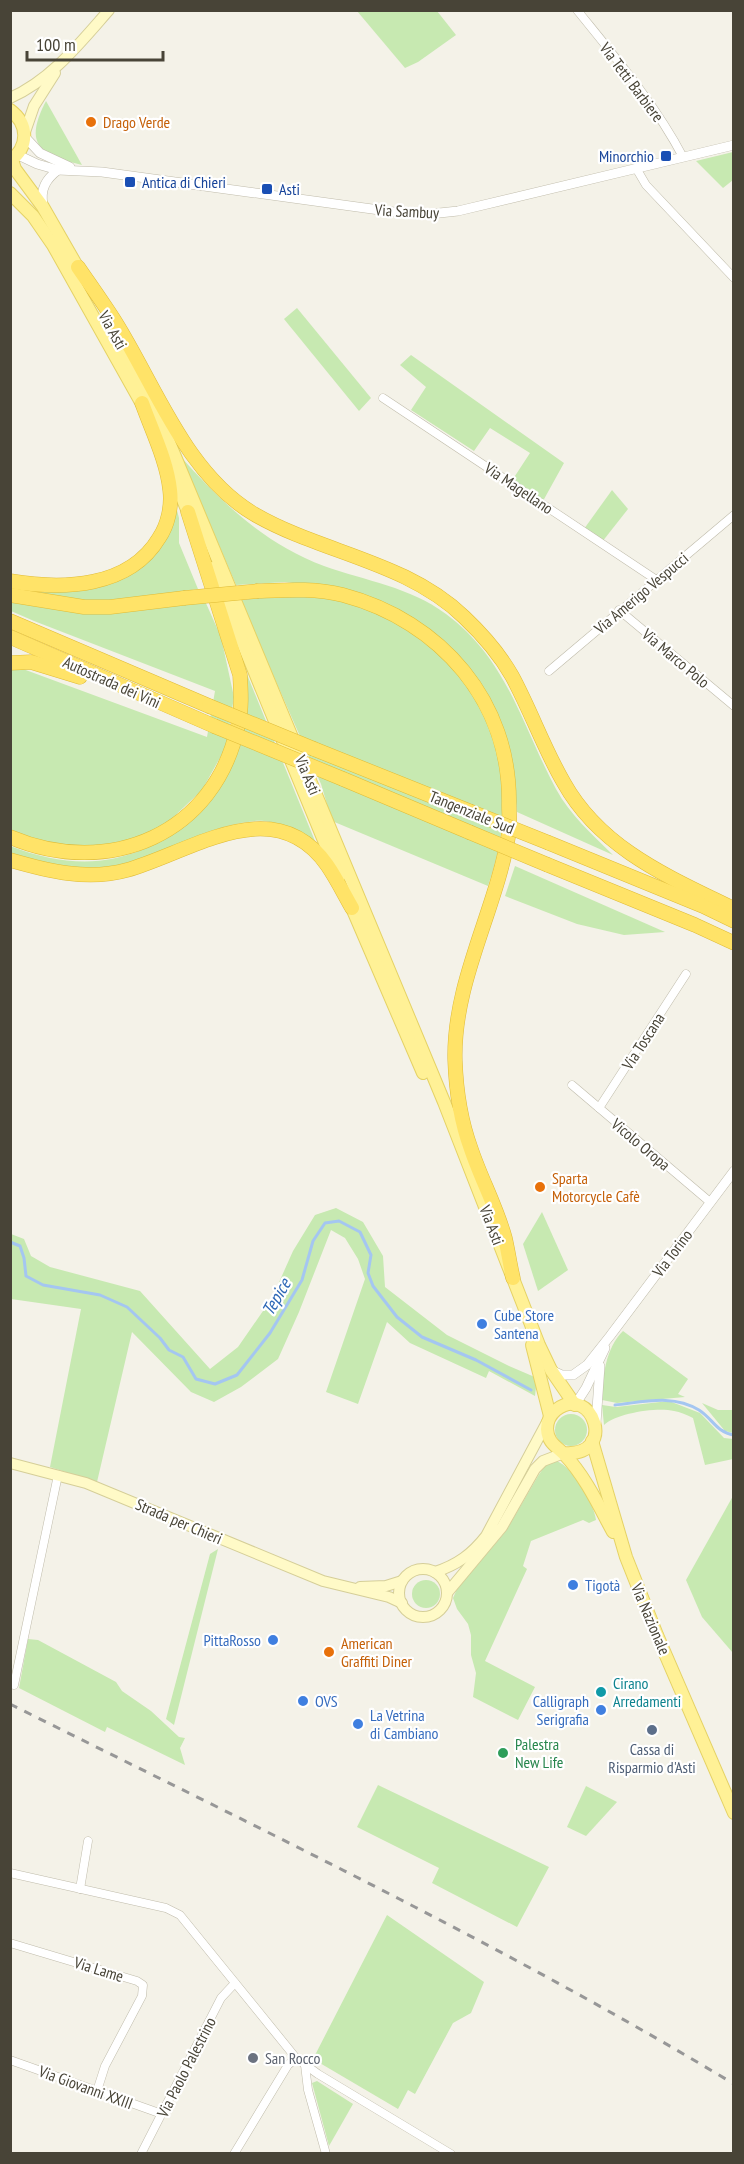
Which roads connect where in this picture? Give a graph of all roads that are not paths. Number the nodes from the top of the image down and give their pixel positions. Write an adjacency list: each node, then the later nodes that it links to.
1 (109, 10): 3 (main road)
2 (577, 10): 10 (street, Via Tetti Barbiere)
3 (61, 63): 4 (main road); 8 (main road)
4 (26, 90): 5 (main road); 6 (main road)
5 (10, 91)
6 (10, 98)
7 (10, 110): 8 (main road)
8 (25, 134): 11 (main road); 13 (street, Via Sambuy)
9 (734, 145): 10 (street, Via Sambuy)
10 (683, 157): 12 (street, Via Sambuy)
11 (14, 158): 14 (street, Via Sambuy); 16 (main road, Via Asti)
12 (636, 168): 13 (street, Via Sambuy); 18 (street)
13 (75, 169): 14 (street, Via Sambuy)
14 (58, 170): 16 (street)
15 (10, 193): 20 (main road, Via Asti)
16 (43, 207): 17 (main road, Via Asti)
17 (78, 267): 37 (highway); 45 (main road, Via Asti)
18 (734, 278)
19 (383, 398): 23 (street, Via Magellano)
20 (142, 403): 21 (main road, Via Asti); 24 (highway)
21 (188, 512): 34 (highway); 36 (main road, Via Asti)
22 (734, 515): 23 (street, Via Amerigo Vespucci)
23 (655, 579): 26 (street, Via Amerigo Vespucci)
24 (10, 581)
25 (10, 595): 45 (highway, bridge)
26 (619, 610): 30 (street, Via Amerigo Vespucci); 32 (street, Via Marco Polo)
27 (10, 621): 31 (highway, Autostrada dei Vini)
28 (10, 637): 33 (highway, Autostrada dei Vini)
29 (10, 663): 33 (highway)
30 (549, 671)
31 (209, 706): 38 (highway, Tangenziale Sud, bridge)
32 (734, 706)
33 (214, 726): 39 (highway, Tangenziale Sud, bridge)
34 (10, 837)
35 (10, 860): 36 (highway)
36 (352, 908): 50 (main road, Via Asti)
37 (734, 909)
38 (734, 921)
39 (734, 943)
40 (686, 974): 42 (street, Via Toscana)
41 (572, 1085): 42 (street, Vicolo Oropa)
42 (599, 1108): 44 (street, Vicolo Oropa)
43 (734, 1171): 44 (street, Via Torino)
44 (710, 1202): 46 (street, Via Torino)
45 (513, 1278): 48 (main road, Via Asti)
46 (610, 1336): 47 (street, Via Torino); 48 (street, Via Torino)
47 (601, 1356): 49 (street, Via Torino); 51 (street, Via Torino)
48 (551, 1370): 49 (main road, Via Asti)
49 (575, 1404): 50 (main road); 51 (main road)
50 (549, 1419): 53 (main road, Via Nazionale); 57 (main road)
51 (596, 1423): 52 (main road, Via Nazionale)
52 (592, 1441): 53 (main road); 56 (main road, Via Nazionale)
53 (564, 1453): 56 (main road, Via Nazionale); 60 (main road)
54 (10, 1463): 55 (main road, Strada per Chieri)
55 (58, 1475): 59 (main road, Strada per Chieri); 62 (street)
56 (626, 1557): 63 (main road, Via Nazionale)
57 (435, 1572): 58 (main road); 60 (main road)
58 (402, 1581): 59 (main road, Strada per Chieri); 61 (main road)
59 (345, 1587): 61 (main road, Strada per Chieri)
60 (447, 1593): 61 (main road)
61 (402, 1603)
62 (14, 1685)
63 (734, 1813)
64 (88, 1840): 66 (street)
65 (10, 1873): 66 (street)
66 (80, 1889): 68 (street)
67 (10, 1943): 72 (street, Via Lame)
68 (235, 1983): 69 (street); 73 (street, Via Paolo Palestrino)
69 (297, 2058): 71 (street); 75 (street)
70 (10, 2060): 72 (street, Via Giovanni XXIII)
71 (305, 2065): 76 (street); 77 (street)
72 (97, 2091): 73 (street, Via Giovanni XXIII)
73 (162, 2114): 74 (street, Via Paolo Palestrino)
74 (141, 2154)
75 (234, 2154)
76 (326, 2154)
77 (452, 2154)

